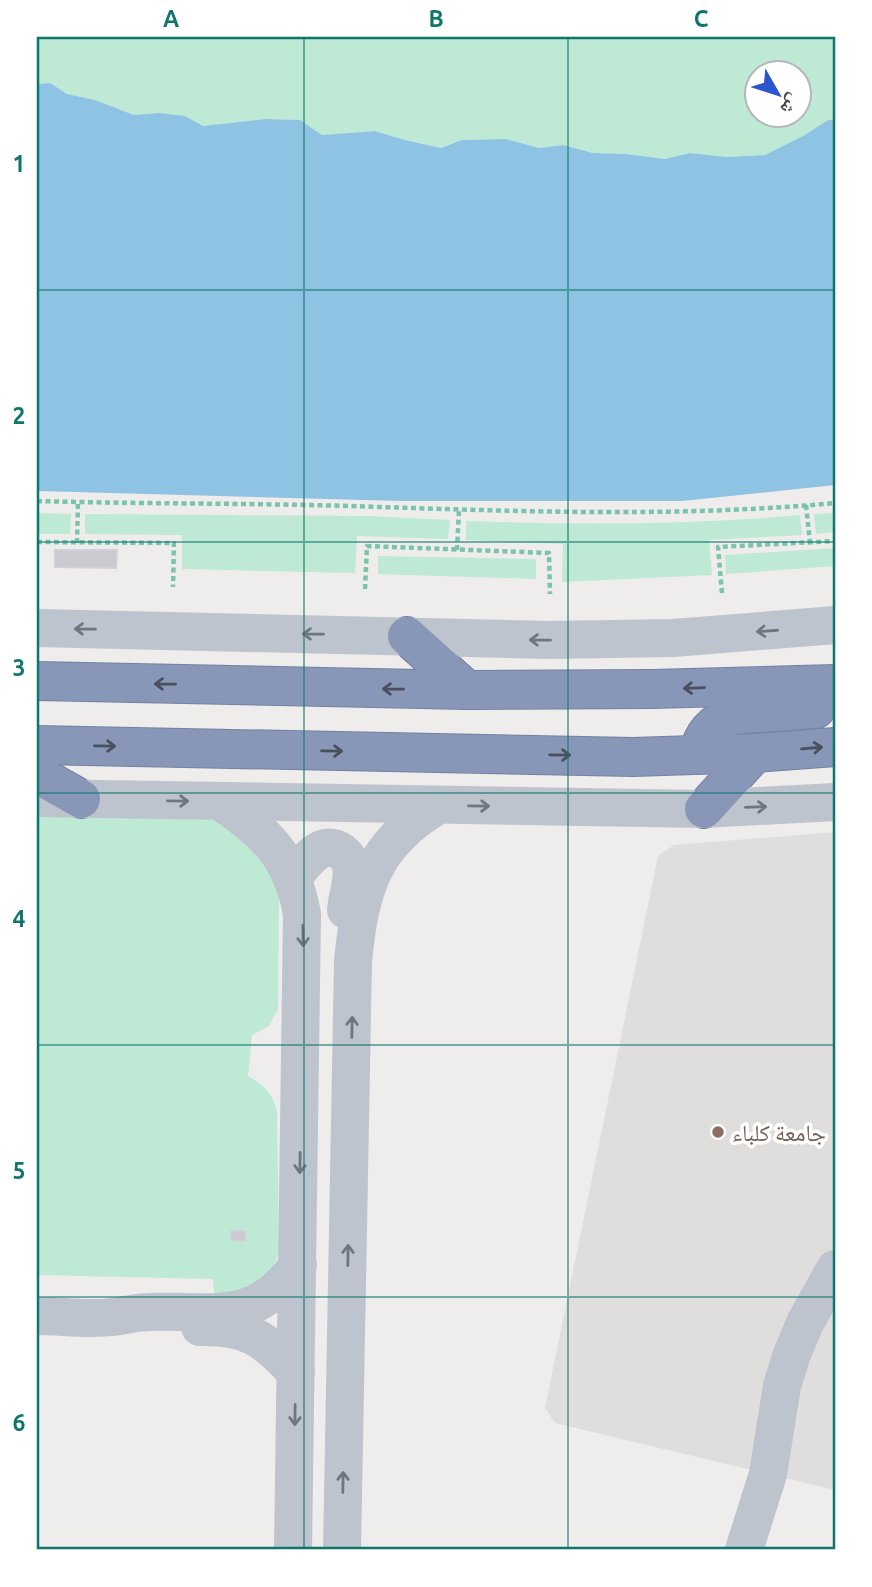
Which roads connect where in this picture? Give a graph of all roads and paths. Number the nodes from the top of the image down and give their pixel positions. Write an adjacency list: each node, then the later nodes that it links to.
1 (37, 501): 2 (path)
2 (78, 502): 5 (path); 8 (path)
3 (835, 502): 4 (path)
4 (806, 505): 5 (path); 9 (path)
5 (459, 510): 10 (path)
6 (835, 541): 9 (path)
7 (37, 542): 8 (path)
8 (77, 542): 11 (path)
9 (810, 543): 13 (path)
10 (457, 550): 12 (path); 14 (path)
11 (173, 587)
12 (365, 589)
13 (722, 593)
14 (550, 594)
15 (835, 625): 17 (street, one-way to 17)
16 (37, 628): 17 (street, one-way to 16)
17 (407, 636): 20 (highway)
18 (37, 681): 20 (highway, one-way to 18)
19 (835, 684): 20 (highway, one-way to 20)
20 (467, 690)
21 (835, 704): 25 (highway)
22 (37, 745): 25 (highway, one-way to 25)
23 (835, 747): 24 (highway, one-way to 23)
24 (755, 753): 25 (highway); 32 (highway)
25 (698, 755)
26 (37, 774): 28 (highway)
27 (37, 798): 28 (street)
28 (80, 799): 29 (street, one-way to 29)
29 (220, 802): 31 (street); 33 (street)
30 (835, 802): 32 (street, one-way to 30)
31 (437, 806): 32 (street, one-way to 32); 34 (street)
32 (704, 809)
33 (293, 877): 34 (street); 35 (street, one-way to 35)
34 (353, 961): 41 (street, one-way to 34)
35 (298, 1265): 38 (street); 39 (street)
36 (835, 1269): 42 (street)
37 (37, 1316): 38 (street)
38 (111, 1318): 39 (street)
39 (296, 1373): 40 (street, one-way to 40)
40 (293, 1550)
41 (342, 1550)
42 (744, 1550)

